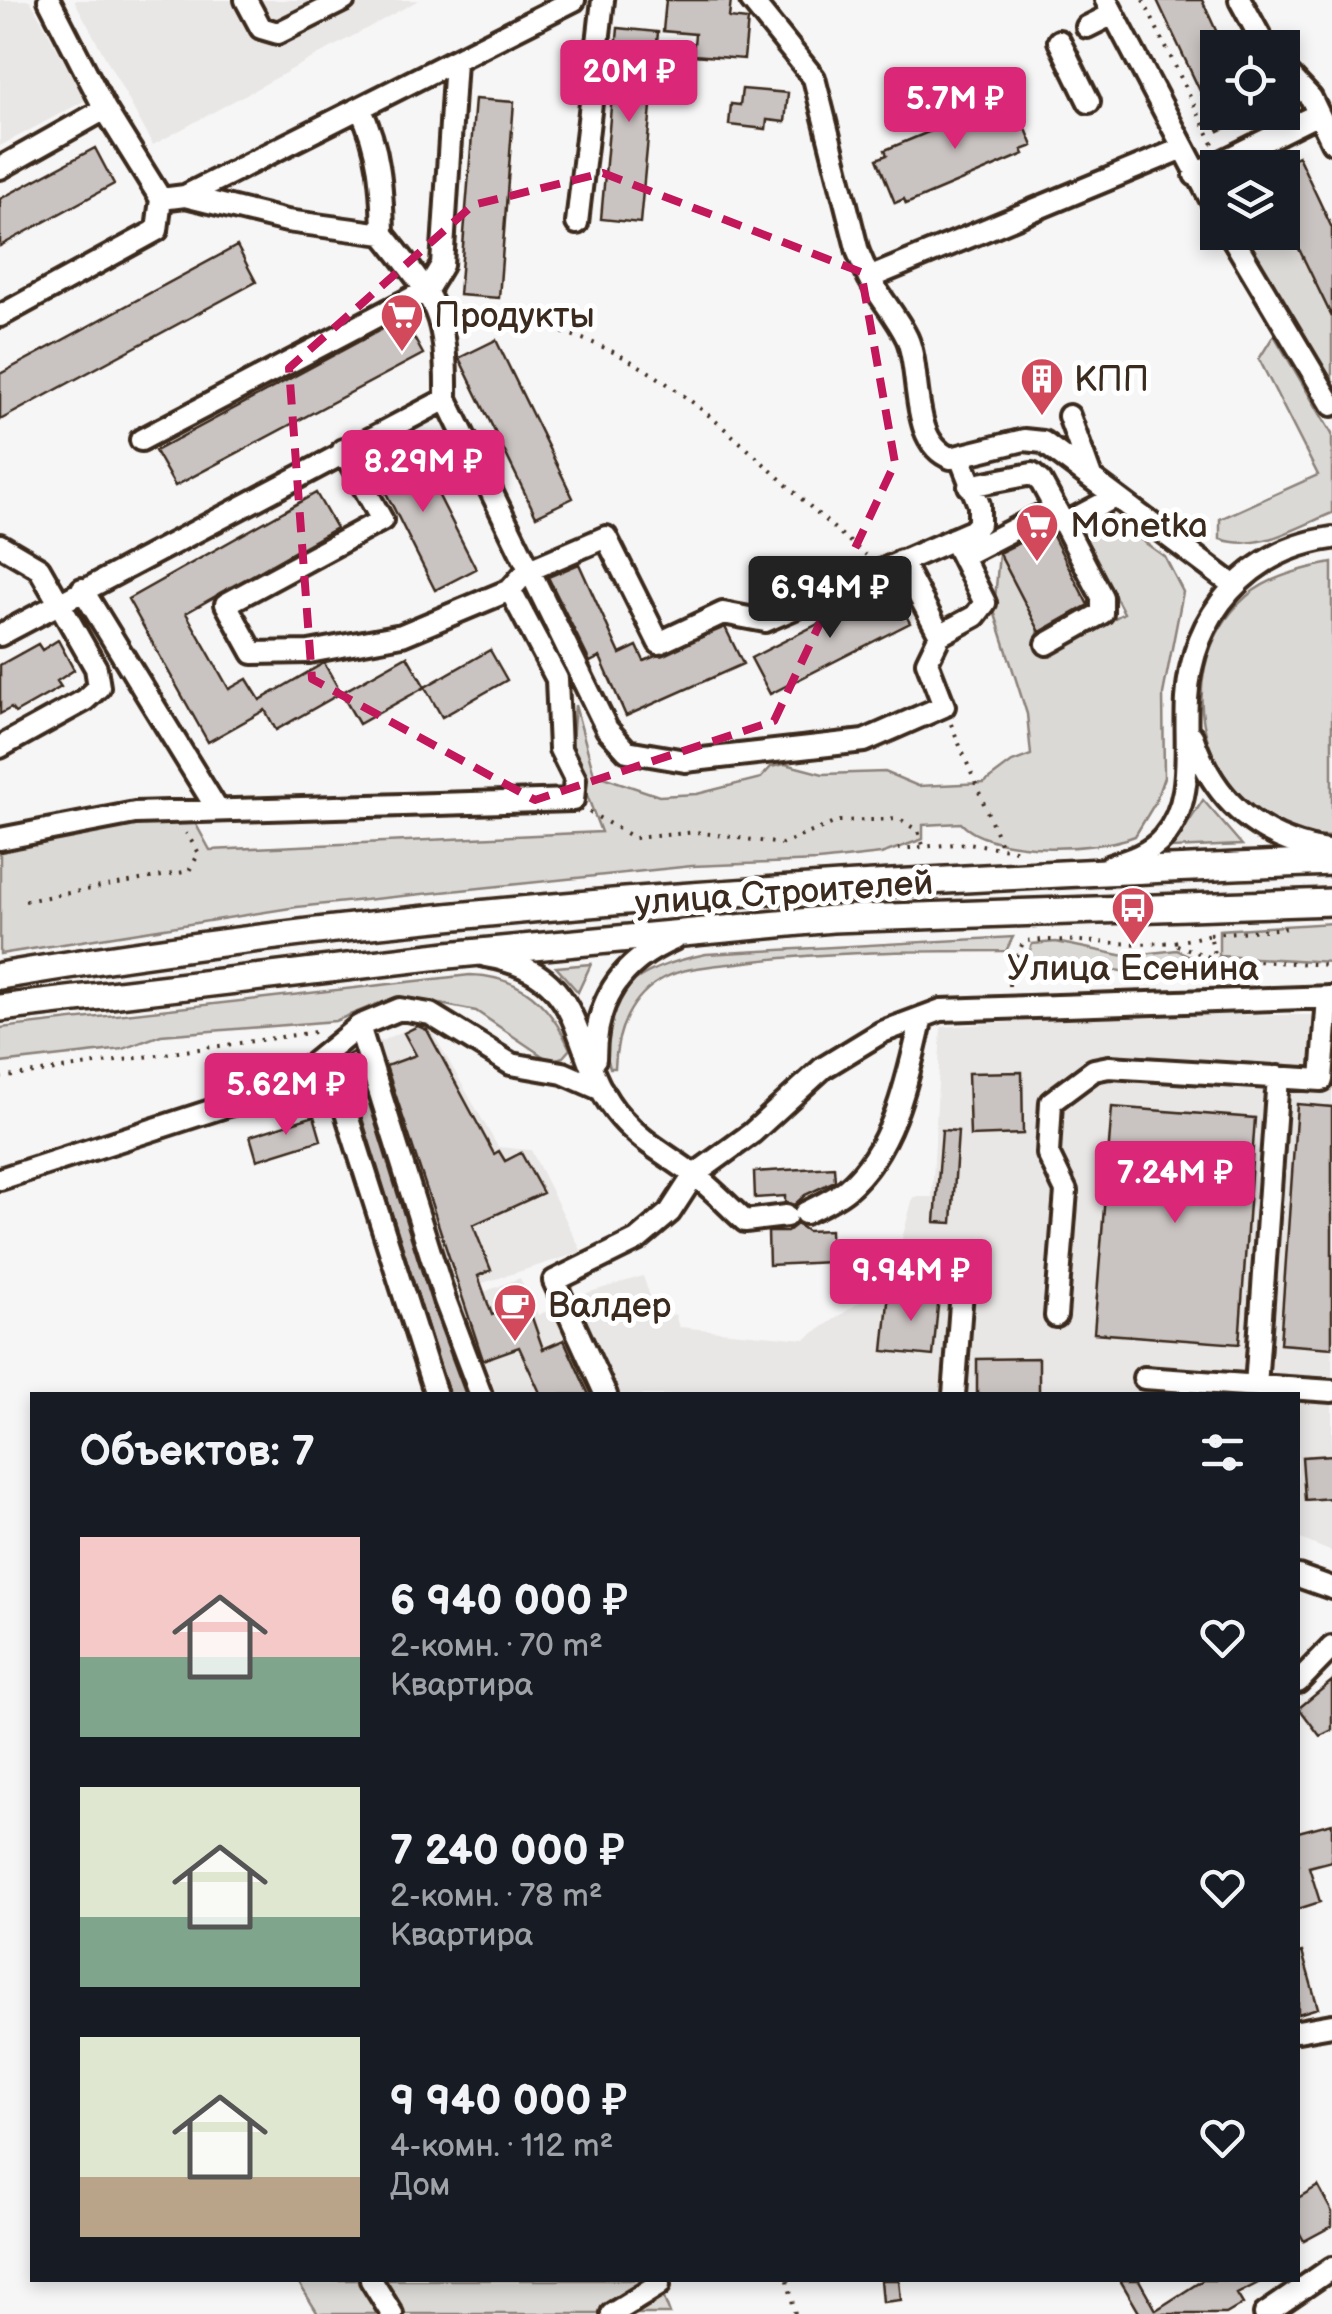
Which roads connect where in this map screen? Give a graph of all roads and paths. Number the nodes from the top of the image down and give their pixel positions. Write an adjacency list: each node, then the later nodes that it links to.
1 (49, 0): 17 (street)
2 (246, 0): 3 (street)
3 (344, 0)
4 (574, 0): 13 (street)
5 (604, 0): 29 (street)
6 (751, 0): 32 (street)
7 (1142, 0): 21 (path)
8 (1240, 0): 11 (street)
9 (1110, 7): 10 (street); 20 (street)
10 (1087, 28)
11 (1256, 30)
12 (1060, 41): 15 (street)
13 (455, 61): 16 (street); 33 (street)
14 (1300, 90): 18 (street)
15 (1089, 102)
16 (360, 108): 27 (street); 30 (street)
17 (105, 109): 23 (street); 28 (street)
18 (1318, 114): 19 (street); 22 (street)
19 (1332, 142)
20 (1181, 149): 25 (street); 32 (street)
21 (1216, 150)
22 (1240, 150)
23 (0, 168)
24 (1200, 172): 25 (street)
25 (1196, 175): 26 (street)
26 (1200, 182)
27 (185, 196): 28 (street); 30 (street)
28 (161, 200): 35 (street)
29 (576, 223)
30 (383, 234): 33 (street)
31 (1240, 250): 37 (street)
32 (869, 278): 41 (street)
33 (427, 290): 34 (street); 39 (street)
34 (440, 312): 36 (street); 49 (path)
35 (0, 316)
36 (446, 399): 40 (street); 50 (street)
37 (1332, 406)
38 (1069, 416): 42 (street)
39 (142, 440)
40 (343, 450): 52 (street); 53 (street)
41 (960, 457): 42 (street); 43 (street)
42 (1091, 479): 44 (street)
43 (969, 486): 45 (street); 48 (street)
44 (1115, 498): 45 (street); 51 (street)
45 (1060, 516): 48 (street); 57 (street)
46 (1332, 535): 51 (street)
47 (0, 545): 54 (street)
48 (957, 547): 49 (street); 55 (street)
49 (892, 565): 50 (street); 55 (street)
50 (527, 571): 53 (street); 58 (street)
51 (1233, 585): 59 (street)
52 (82, 588): 54 (street); 62 (street)
53 (510, 590): 61 (street)
54 (58, 602): 56 (street); 60 (street)
55 (940, 634): 58 (street)
56 (0, 635)
57 (1047, 644)
58 (944, 706): 66 (path)
59 (1187, 720): 69 (street); 71 (street)
60 (0, 746)
61 (573, 800): 62 (street); 65 (path)
62 (217, 809): 64 (street)
63 (172, 828): 72 (path)
64 (0, 839)
65 (923, 844): 66 (path); 67 (path)
66 (1001, 844): 68 (path)
67 (898, 849)
68 (1021, 851)
69 (1332, 852)
70 (1332, 862): 71 (main road, улица Строителей)
71 (1084, 872): 81 (main road, улица Строителей)
72 (25, 900)
73 (1332, 902): 75 (main road, улица Строителей)
74 (1298, 928): 76 (path)
75 (711, 929): 78 (main road, улица Строителей); 93 (street)
76 (1210, 934): 77 (path); 79 (path)
77 (1176, 944): 79 (path); 85 (path)
78 (448, 955): 84 (main road, улица Строителей); 93 (street)
79 (1216, 959): 80 (path); 83 (path)
80 (1332, 965)
81 (0, 976)
82 (1330, 997): 83 (street); 92 (street)
83 (1218, 1000): 85 (street)
84 (0, 1008)
85 (1009, 1009): 86 (street)
86 (922, 1017): 94 (street); 94 (street)
87 (359, 1026): 89 (street); 93 (street); 102 (street)
88 (322, 1031): 91 (path)
89 (327, 1053): 95 (street); 101 (street)
90 (1278, 1077): 92 (street); 97 (street); 99 (street)
91 (0, 1078)
92 (1327, 1080)
93 (599, 1081): 94 (street)
94 (694, 1175): 103 (street)
95 (0, 1179)
96 (964, 1278): 104 (street)
97 (1056, 1316)
98 (1144, 1378): 99 (street)
99 (1256, 1386): 100 (street)
100 (1332, 1391)
101 (435, 1392)
102 (479, 1392)
103 (605, 1392)
104 (954, 1392)
105 (1300, 1577): 106 (street)
106 (1332, 1588)
107 (1332, 1647): 108 (street)
108 (1300, 1680)
109 (1332, 2025): 110 (street)
110 (1300, 2031)
111 (1332, 2268): 118 (street)
112 (372, 2282): 115 (street)
113 (788, 2282): 117 (path)
114 (658, 2284): 116 (street)
115 (392, 2314)
116 (612, 2314)
117 (795, 2314)
118 (1265, 2314)

